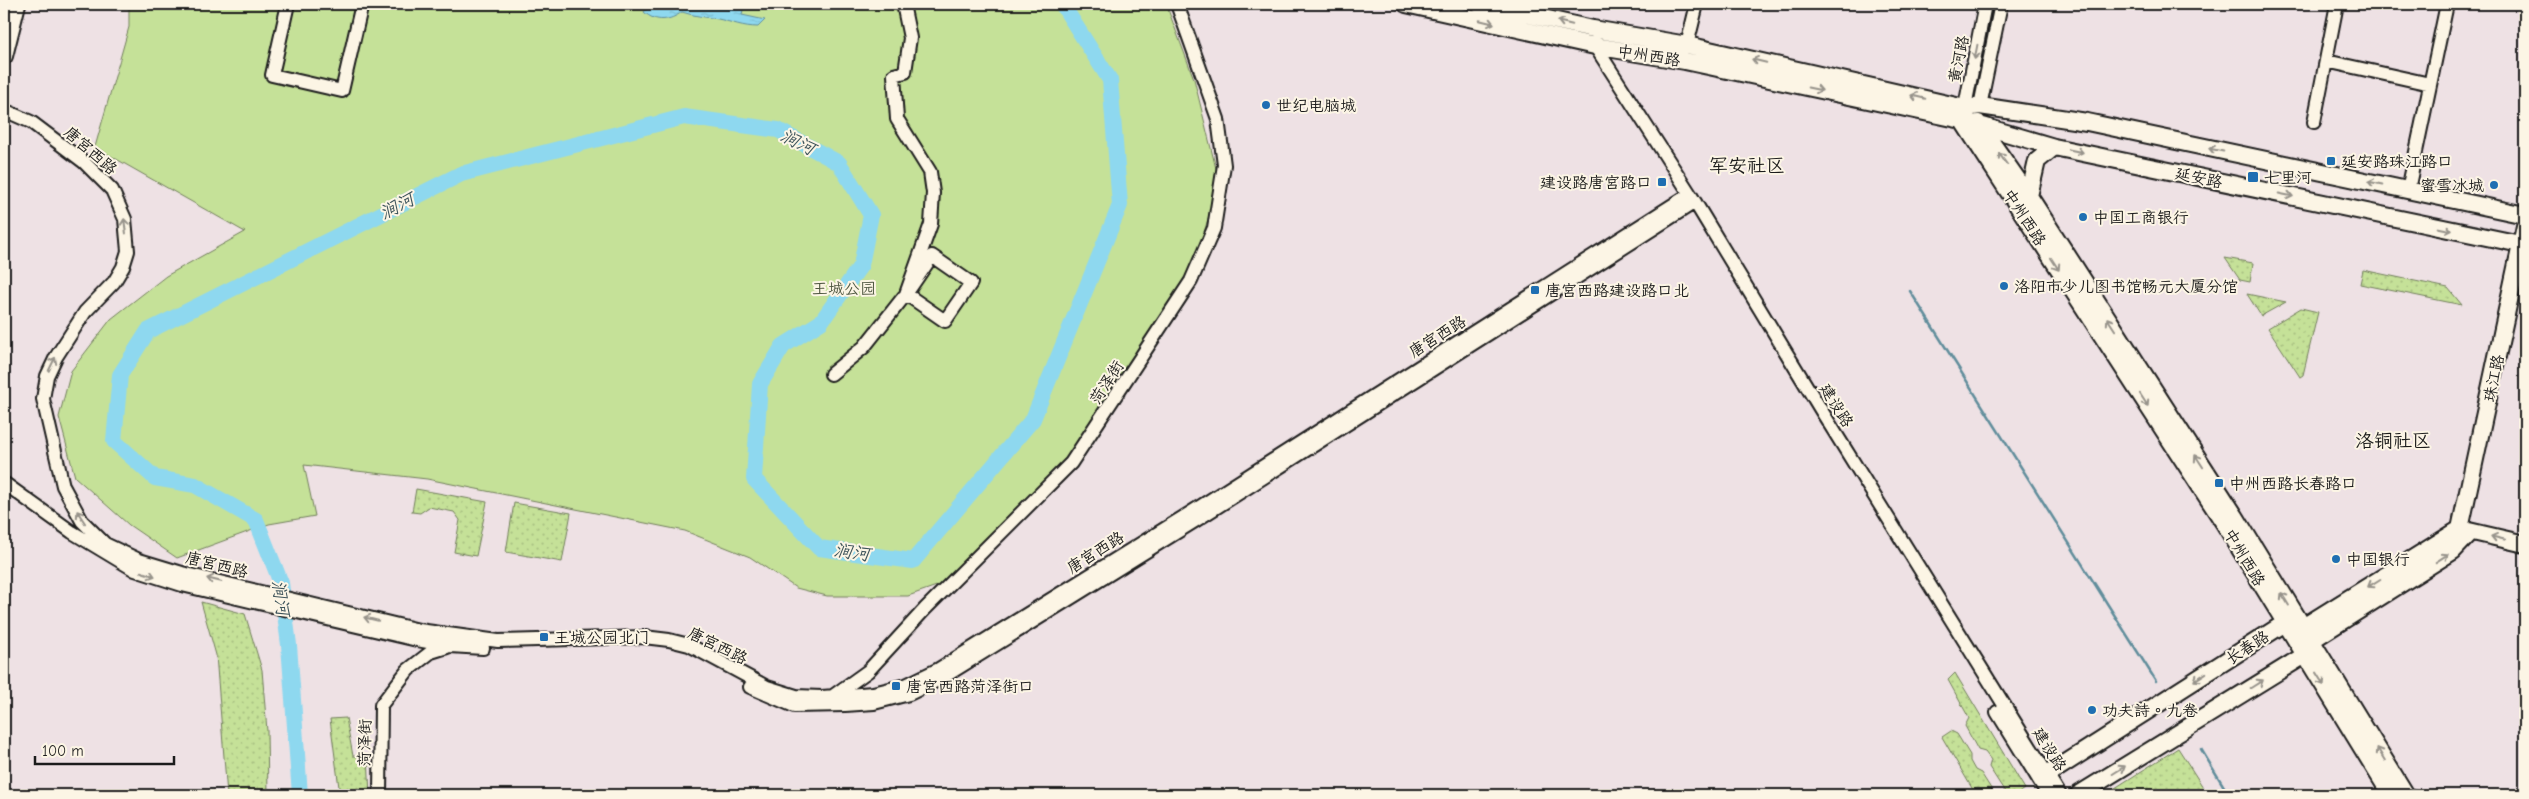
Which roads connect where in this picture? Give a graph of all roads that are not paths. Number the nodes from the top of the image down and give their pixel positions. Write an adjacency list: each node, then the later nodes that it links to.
1 (6, 4): 14 (highway)
2 (17, 4): 17 (main road)
3 (288, 4): 4 (street)
4 (362, 4)
5 (903, 4): 32 (street)
6 (1177, 4): 42 (street, 菏泽街)
7 (1406, 4): 15 (main road, 中州西路, one-way to 15)
8 (1478, 4): 15 (main road, 中州西路, one-way to 8)
9 (1697, 4): 16 (street)
10 (1985, 4): 21 (street, 黄河路, one-way to 21)
11 (2001, 4): 21 (street, 黄河路)
12 (2338, 4): 18 (street)
13 (2447, 4): 19 (street)
14 (4, 15)
15 (1592, 40): 16 (main road, 中州西路); 21 (main road, 中州西路, one-way to 21); 27 (street, 建设路)
16 (1687, 45): 21 (main road, 中州西路, one-way to 16)
17 (4, 56)
18 (2326, 61): 19 (street); 22 (street)
19 (2430, 84): 25 (street)
20 (4, 110): 37 (street, 唐宫西路, one-way to 20)
21 (1969, 111): 23 (main road); 25 (main road, 延安路, one-way to 21); 38 (main road, 中州西路, one-way to 38)
22 (2314, 122)
23 (1978, 125): 24 (main road, 延安路); 26 (main road, 中州西路, one-way to 23)
24 (2054, 147): 26 (main road); 30 (main road, 延安路, one-way to 30)
25 (2408, 190): 28 (main road, 延安路)
26 (2029, 196): 39 (main road, 中州西路, one-way to 26)
27 (1690, 200): 40 (street, 唐宫西路); 42 (street, 唐宫西路); 43 (street, 建设路); 45 (street, 建设路)
28 (2525, 215)
29 (2525, 226): 30 (main road, 珠江路)
30 (2524, 245): 35 (main road, 珠江路)
31 (2525, 280): 35 (main road, 珠江路)
32 (906, 294): 32 (street); 33 (street)
33 (831, 374)
34 (4, 483): 37 (street, 唐宫西路, one-way to 37)
35 (2466, 531): 36 (main road, one-way to 35); 39 (main road)
36 (2525, 544)
37 (182, 579): 40 (street, 唐宫西路)
38 (2286, 623): 39 (main road, 长春路); 41 (main road, 中州西路); 43 (main road, 长春路, one-way to 43)
39 (2307, 633): 41 (main road); 48 (main road, 中州西路, one-way to 39)
40 (452, 641): 42 (street, 唐宫西路); 44 (street, 菏泽街)
41 (2305, 655): 46 (main road, one-way to 41); 47 (main road, 中州西路, one-way to 47)
42 (833, 696)
43 (2047, 775): 45 (main road)
44 (380, 795)
45 (2052, 795)
46 (2078, 795)
47 (2392, 795)
48 (2406, 795)

